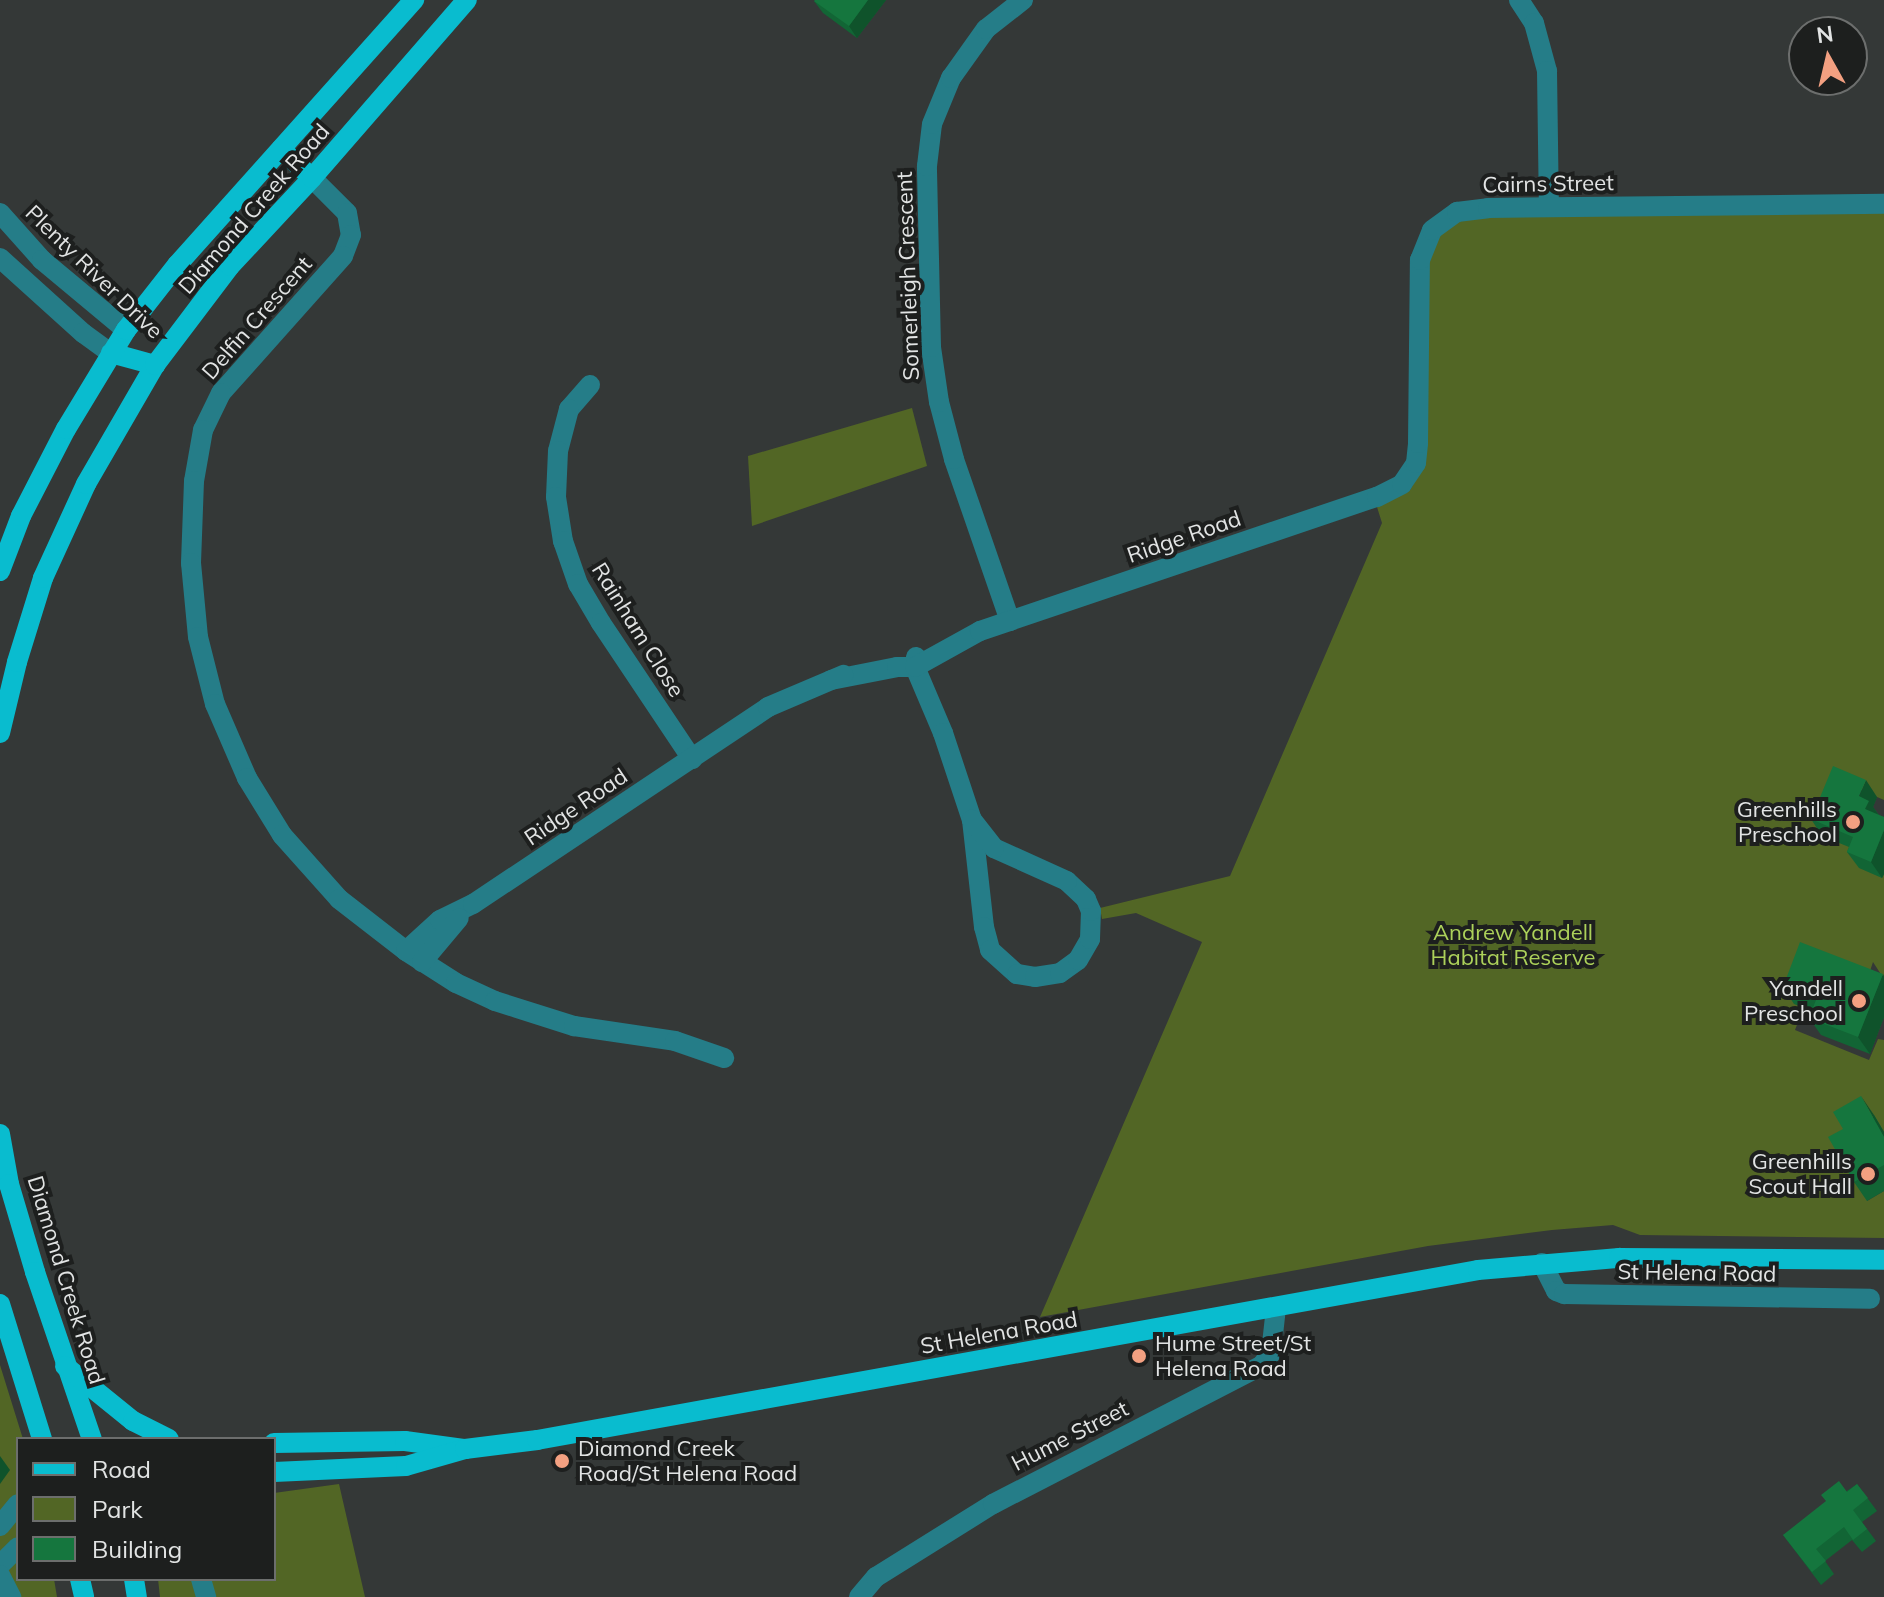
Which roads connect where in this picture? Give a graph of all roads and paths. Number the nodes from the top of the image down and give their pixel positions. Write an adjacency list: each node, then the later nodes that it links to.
1 (414, 0): 5 (main road, Diamond Creek Road)
2 (467, 0): 6 (main road, Diamond Creek Road)
3 (1023, 0): 19 (street, Somerleigh Crescent)
4 (1519, 0): 8 (street)
5 (281, 149): 6 (main road, Delfin Crescent); 13 (main road, Diamond Creek Road)
6 (312, 178): 15 (main road, Diamond Creek Road); 24 (street, Delfin Crescent)
7 (1884, 204): 8 (street, Cairns Street)
8 (1549, 207): 17 (street, Cairns Street)
9 (0, 213): 11 (street, Plenty River Drive)
10 (0, 258): 12 (street, Plenty River Drive)
11 (69, 284): 12 (street); 13 (street, Plenty River Drive)
12 (51, 305): 14 (street, Plenty River Drive)
13 (126, 330): 14 (main road, Diamond Creek Road); 15 (main road, Plenty River Drive)
14 (111, 353): 15 (main road, Plenty River Drive); 18 (main road, Diamond Creek Road)
15 (155, 365): 21 (main road, Diamond Creek Road)
16 (590, 385): 22 (street, Rainham Close)
17 (1402, 484): 19 (street, Ridge Road)
18 (0, 571)
19 (1010, 621): 20 (street, Ridge Road)
20 (919, 661): 22 (street, Ridge Road); 23 (street)
21 (0, 733)
22 (692, 759): 24 (street, Ridge Road)
23 (972, 820): 23 (street)
24 (414, 957): 25 (street, Delfin Crescent)
25 (724, 1058)
26 (0, 1134): 32 (main road, Diamond Creek Road)
27 (1884, 1260): 28 (main road, St Helena Road)
28 (1542, 1263): 29 (street, St Helena Road); 31 (main road, St Helena Road)
29 (1870, 1299)
30 (0, 1304): 33 (main road)
31 (1276, 1308): 37 (main road, St Helena Road); 45 (street, Hume Street)
32 (65, 1366): 34 (main road, Diamond Creek Road); 35 (main road)
33 (41, 1437)
34 (91, 1437)
35 (165, 1437)
36 (276, 1443): 37 (main road, St Helena Road)
37 (465, 1449): 38 (main road, St Helena Road)
38 (276, 1472)
39 (16, 1506): 40 (street)
40 (0, 1526)
41 (16, 1549): 42 (street)
42 (0, 1565)
43 (0, 1575): 44 (street)
44 (11, 1597)
45 (859, 1597)

